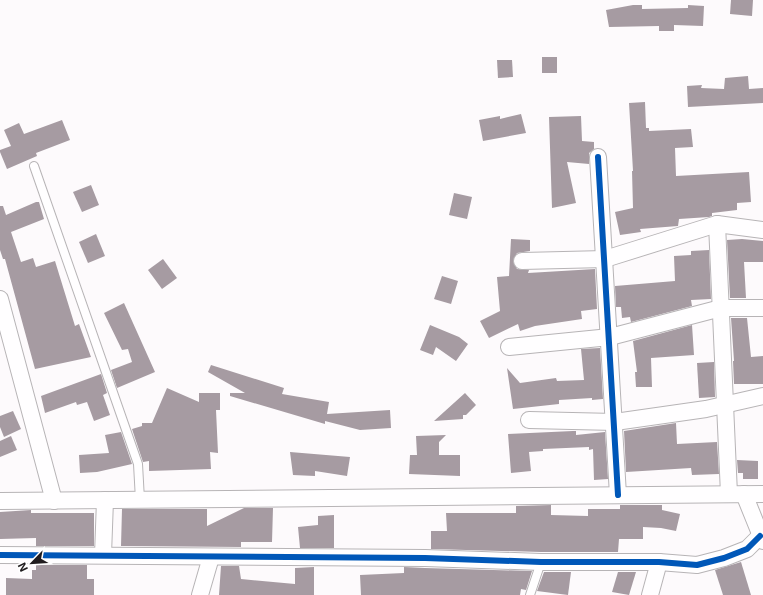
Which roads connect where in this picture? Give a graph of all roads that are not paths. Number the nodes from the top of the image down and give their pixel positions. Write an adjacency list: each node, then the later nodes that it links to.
1 (598, 157): 5 (street)
2 (34, 166): 20 (lane)
3 (717, 224): 4 (street); 5 (street); 8 (street)
4 (763, 230)
5 (605, 259): 6 (street); 10 (street)
6 (522, 261)
7 (0, 299): 22 (street)
8 (721, 308): 9 (street); 10 (street); 13 (street)
9 (763, 308)
10 (610, 337): 11 (street); 15 (street)
11 (510, 347)
12 (763, 396): 13 (street)
13 (725, 404): 15 (street); 16 (street)
14 (529, 420): 15 (street)
15 (615, 422): 18 (street)
16 (737, 494): 17 (street); 18 (street); 23 (street)
17 (763, 494)
18 (618, 495): 20 (street)
19 (105, 500): 20 (street); 22 (street); 25 (street)
20 (140, 500)
21 (0, 501): 22 (street)
22 (54, 501)
23 (761, 538): 28 (street)
24 (0, 555): 25 (street)
25 (102, 555): 26 (street)
26 (210, 556): 27 (street); 29 (street)
27 (541, 562): 28 (street); 30 (lane)
28 (659, 562): 31 (street)
29 (200, 595)
30 (530, 595)
31 (650, 595)

